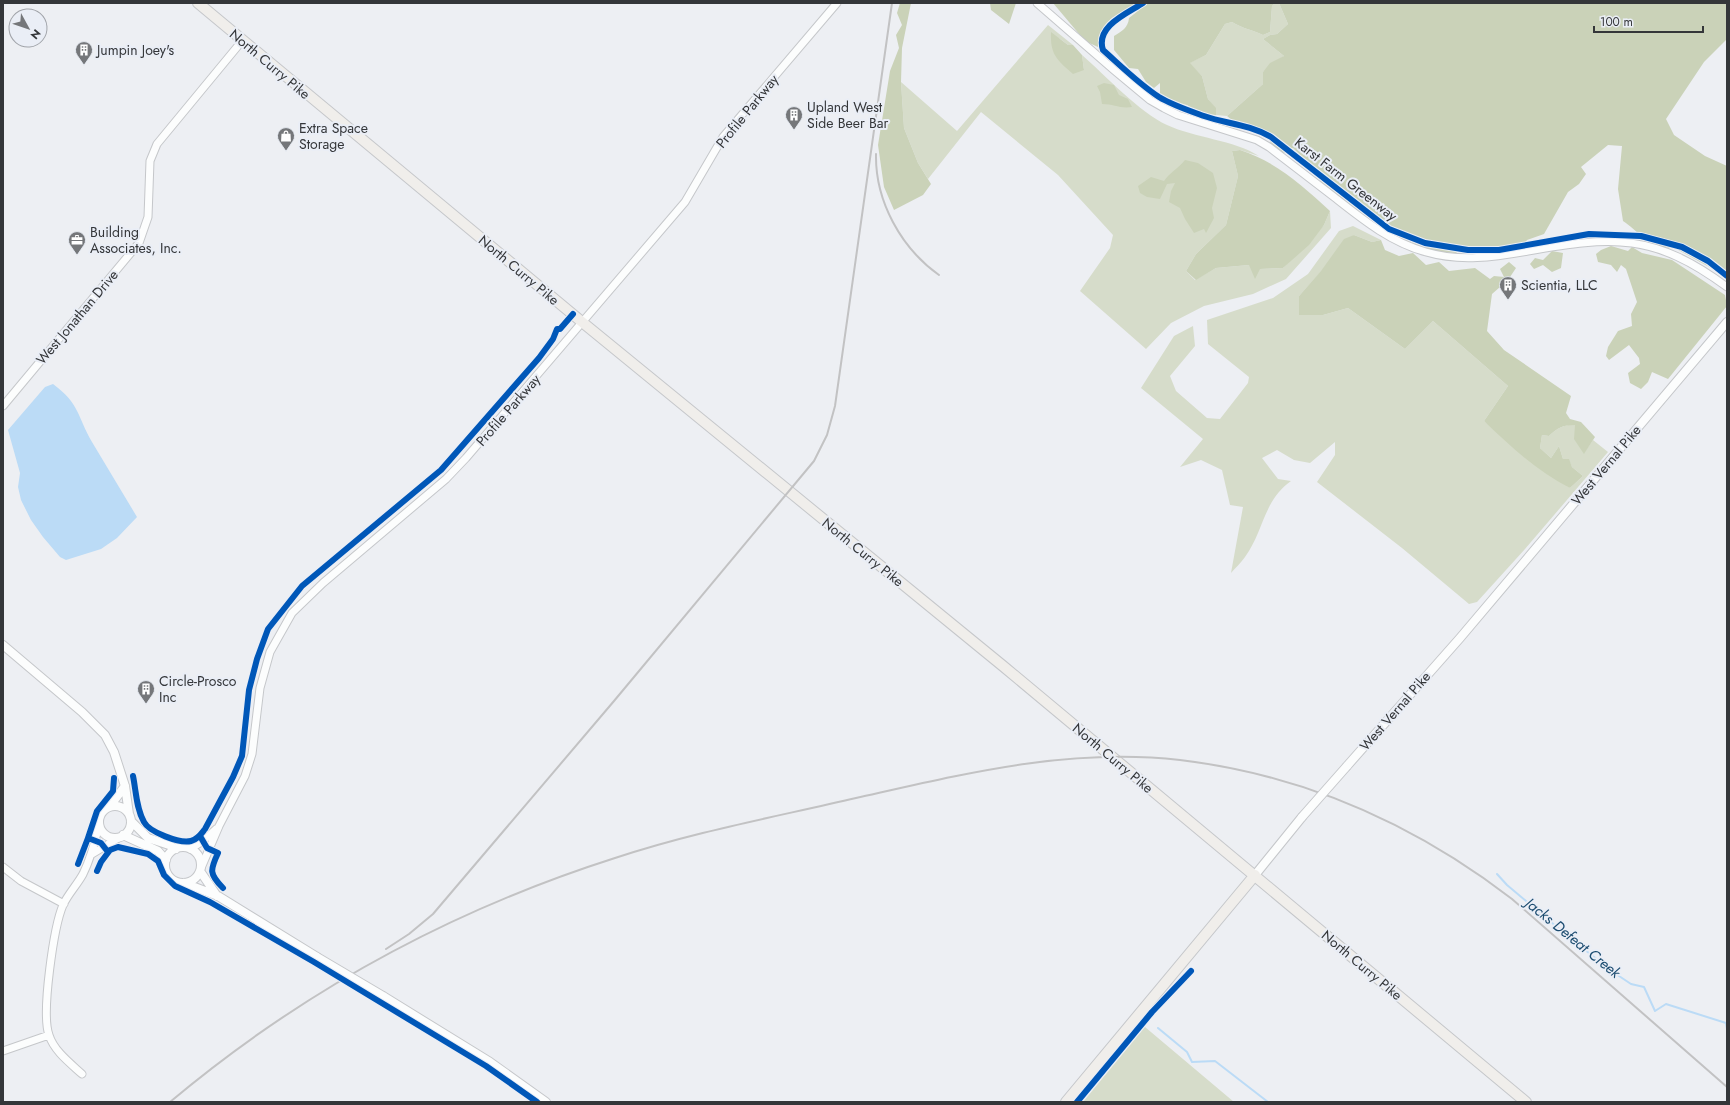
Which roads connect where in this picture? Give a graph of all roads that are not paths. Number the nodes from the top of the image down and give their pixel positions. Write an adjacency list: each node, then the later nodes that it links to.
1 (198, 3): 4 (main road, North Curry Pike)
2 (837, 3): 6 (street, Profile Parkway)
3 (1037, 3): 5 (street)
4 (242, 41): 6 (main road, North Curry Pike); 8 (street, West Jonathan Drive)
5 (1727, 287)
6 (582, 322): 14 (street, Profile Parkway); 22 (main road, North Curry Pike)
7 (1727, 322): 22 (street, West Vernal Pike, bridge)
8 (3, 406)
9 (3, 646): 10 (street)
10 (125, 786): 11 (street); 12 (street)
11 (110, 806): 12 (street); 13 (street)
12 (130, 817): 15 (street); 16 (street)
13 (99, 825): 15 (street); 18 (street)
14 (219, 826): 17 (street, Profile Parkway); 21 (street, Profile Parkway)
15 (122, 836): 18 (street); 19 (street)
16 (176, 849): 17 (street); 19 (street)
17 (190, 849): 21 (street)
18 (92, 854): 25 (street)
19 (166, 860): 23 (street)
20 (3, 867): 25 (street)
21 (200, 870): 23 (street); 24 (street)
22 (1255, 875): 30 (main road, West Vernal Pike); 31 (main road, North Curry Pike)
23 (184, 883): 24 (street)
24 (218, 896): 29 (street, bridge)
25 (64, 904): 26 (street)
26 (49, 1035): 27 (street); 28 (street)
27 (3, 1051)
28 (82, 1074)
29 (546, 1102)
30 (1066, 1102)
31 (1526, 1102)

